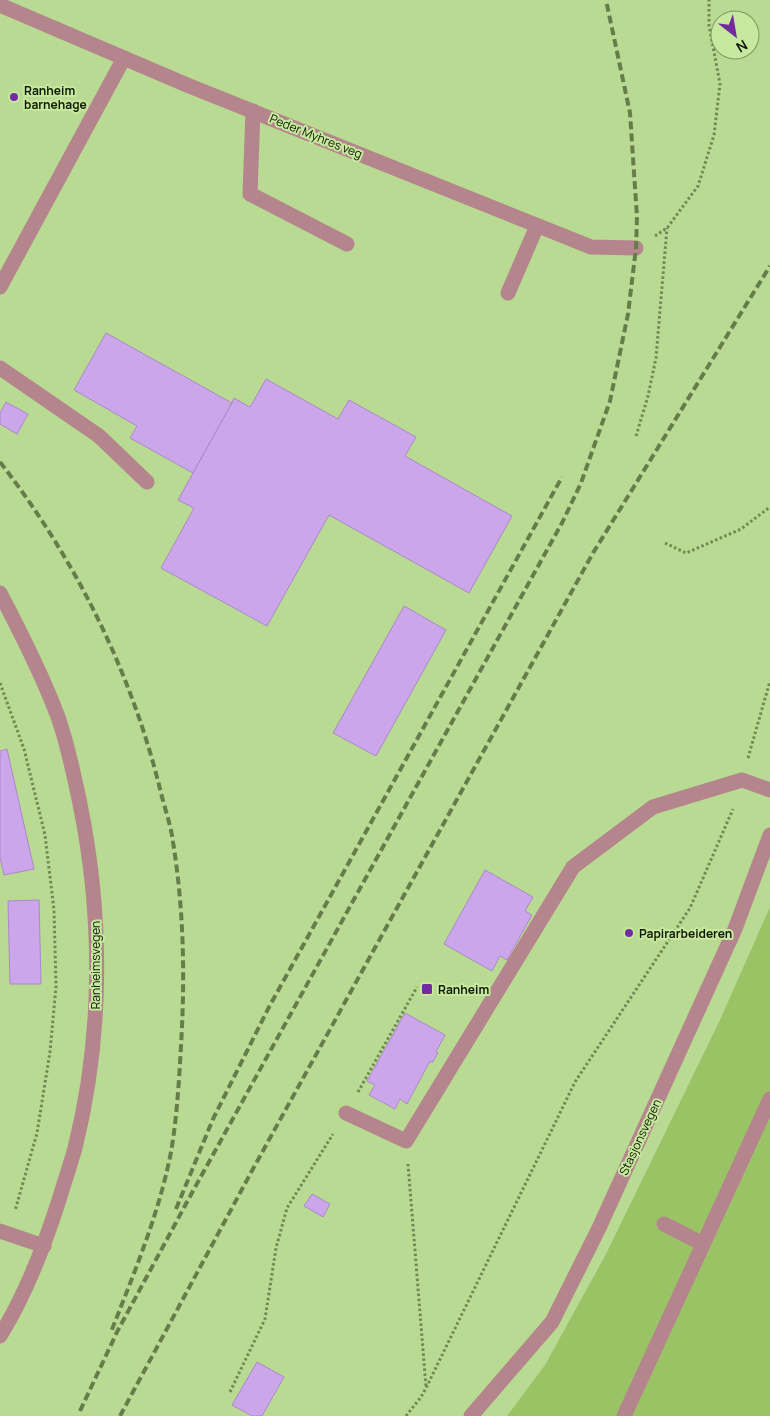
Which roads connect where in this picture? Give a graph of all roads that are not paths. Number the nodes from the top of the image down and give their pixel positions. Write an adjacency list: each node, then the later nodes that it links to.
1 (0, 5): 2 (street, Peder Myhres veg)
2 (124, 58): 3 (street, Peder Myhres veg); 7 (street)
3 (253, 111): 4 (street, Peder Myhres veg); 5 (street)
4 (537, 226): 6 (street, Peder Myhres veg); 8 (street)
5 (346, 244)
6 (636, 248)
7 (0, 287)
8 (508, 293)
9 (0, 368): 10 (street)
10 (147, 482)
11 (0, 593): 19 (street, Ranheimsvegen)
12 (770, 790): 15 (street)
13 (770, 835): 21 (street, Stasjonsvegen)
14 (770, 1100): 18 (street)
15 (346, 1113)
16 (664, 1224): 18 (street)
17 (4, 1232): 19 (street)
18 (703, 1244): 22 (street)
19 (44, 1246): 20 (street, Ranheimsvegen)
20 (0, 1336)
21 (471, 1416)
22 (624, 1416)

